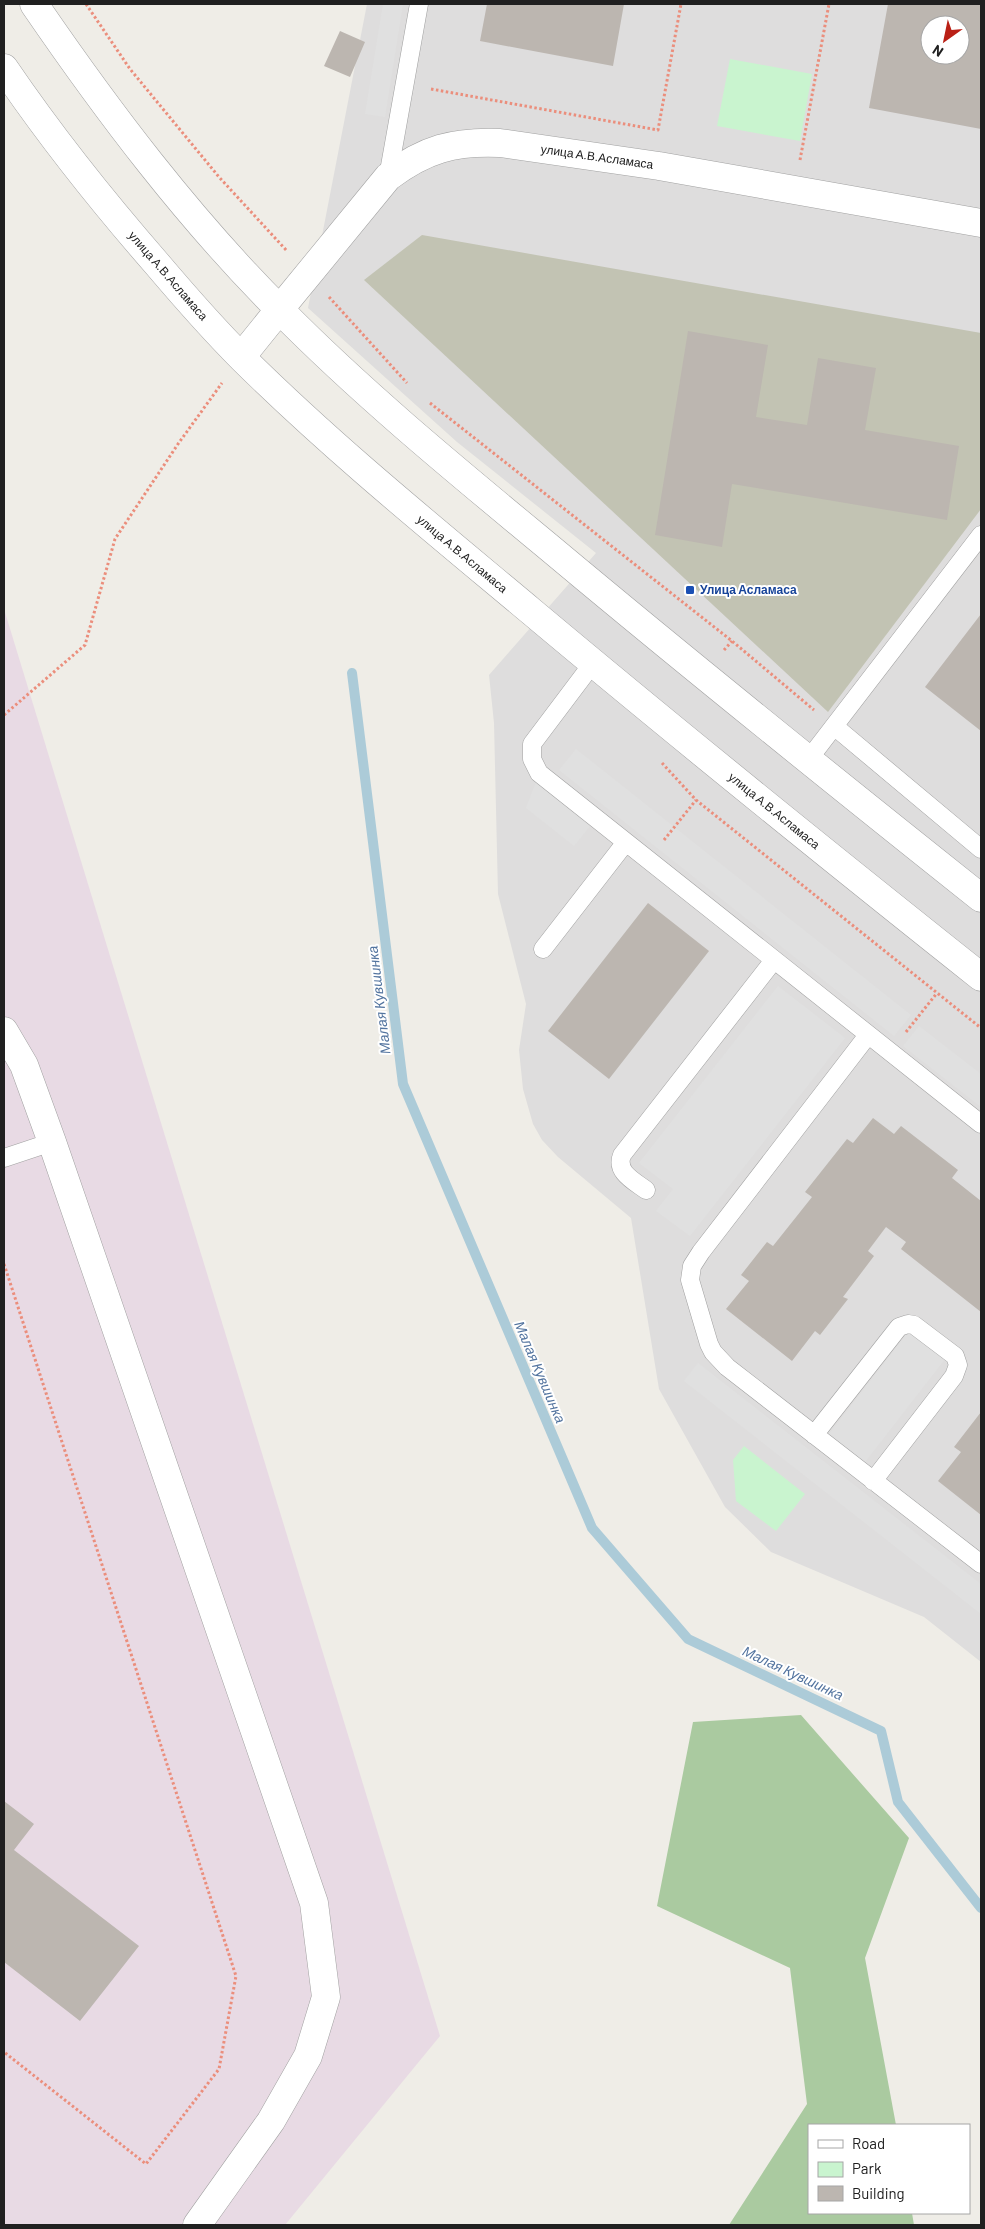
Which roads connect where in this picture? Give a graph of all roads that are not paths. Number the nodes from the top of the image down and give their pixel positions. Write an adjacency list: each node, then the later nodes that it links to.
1 (34, 4): 6 (street)
2 (419, 4): 4 (lane)
3 (4, 68): 7 (street, улица А.В.Асламаса)
4 (388, 176): 5 (street, улица А.В.Асламаса); 6 (street, улица А.В.Асламаса)
5 (981, 223)
6 (279, 310): 7 (street, улица А.В.Асламаса); 11 (street)
7 (241, 357): 9 (street, улица А.В.Асламаса)
8 (981, 535): 10 (lane)
9 (593, 664): 12 (lane); 17 (street, улица А.В.Асламаса)
10 (834, 726): 11 (lane); 13 (lane)
11 (808, 760): 14 (street)
12 (626, 842): 15 (lane); 16 (lane)
13 (981, 849)
14 (981, 898)
15 (543, 949)
16 (774, 960): 19 (lane); 23 (lane)
17 (981, 977)
18 (4, 1031): 21 (street)
19 (868, 1036): 20 (lane); 24 (lane)
20 (981, 1124)
21 (52, 1142): 22 (lane); 27 (street)
22 (4, 1158)
23 (646, 1190)
24 (814, 1435): 25 (lane); 25 (lane)
25 (873, 1480): 26 (lane)
26 (981, 1564)
27 (197, 2225)

